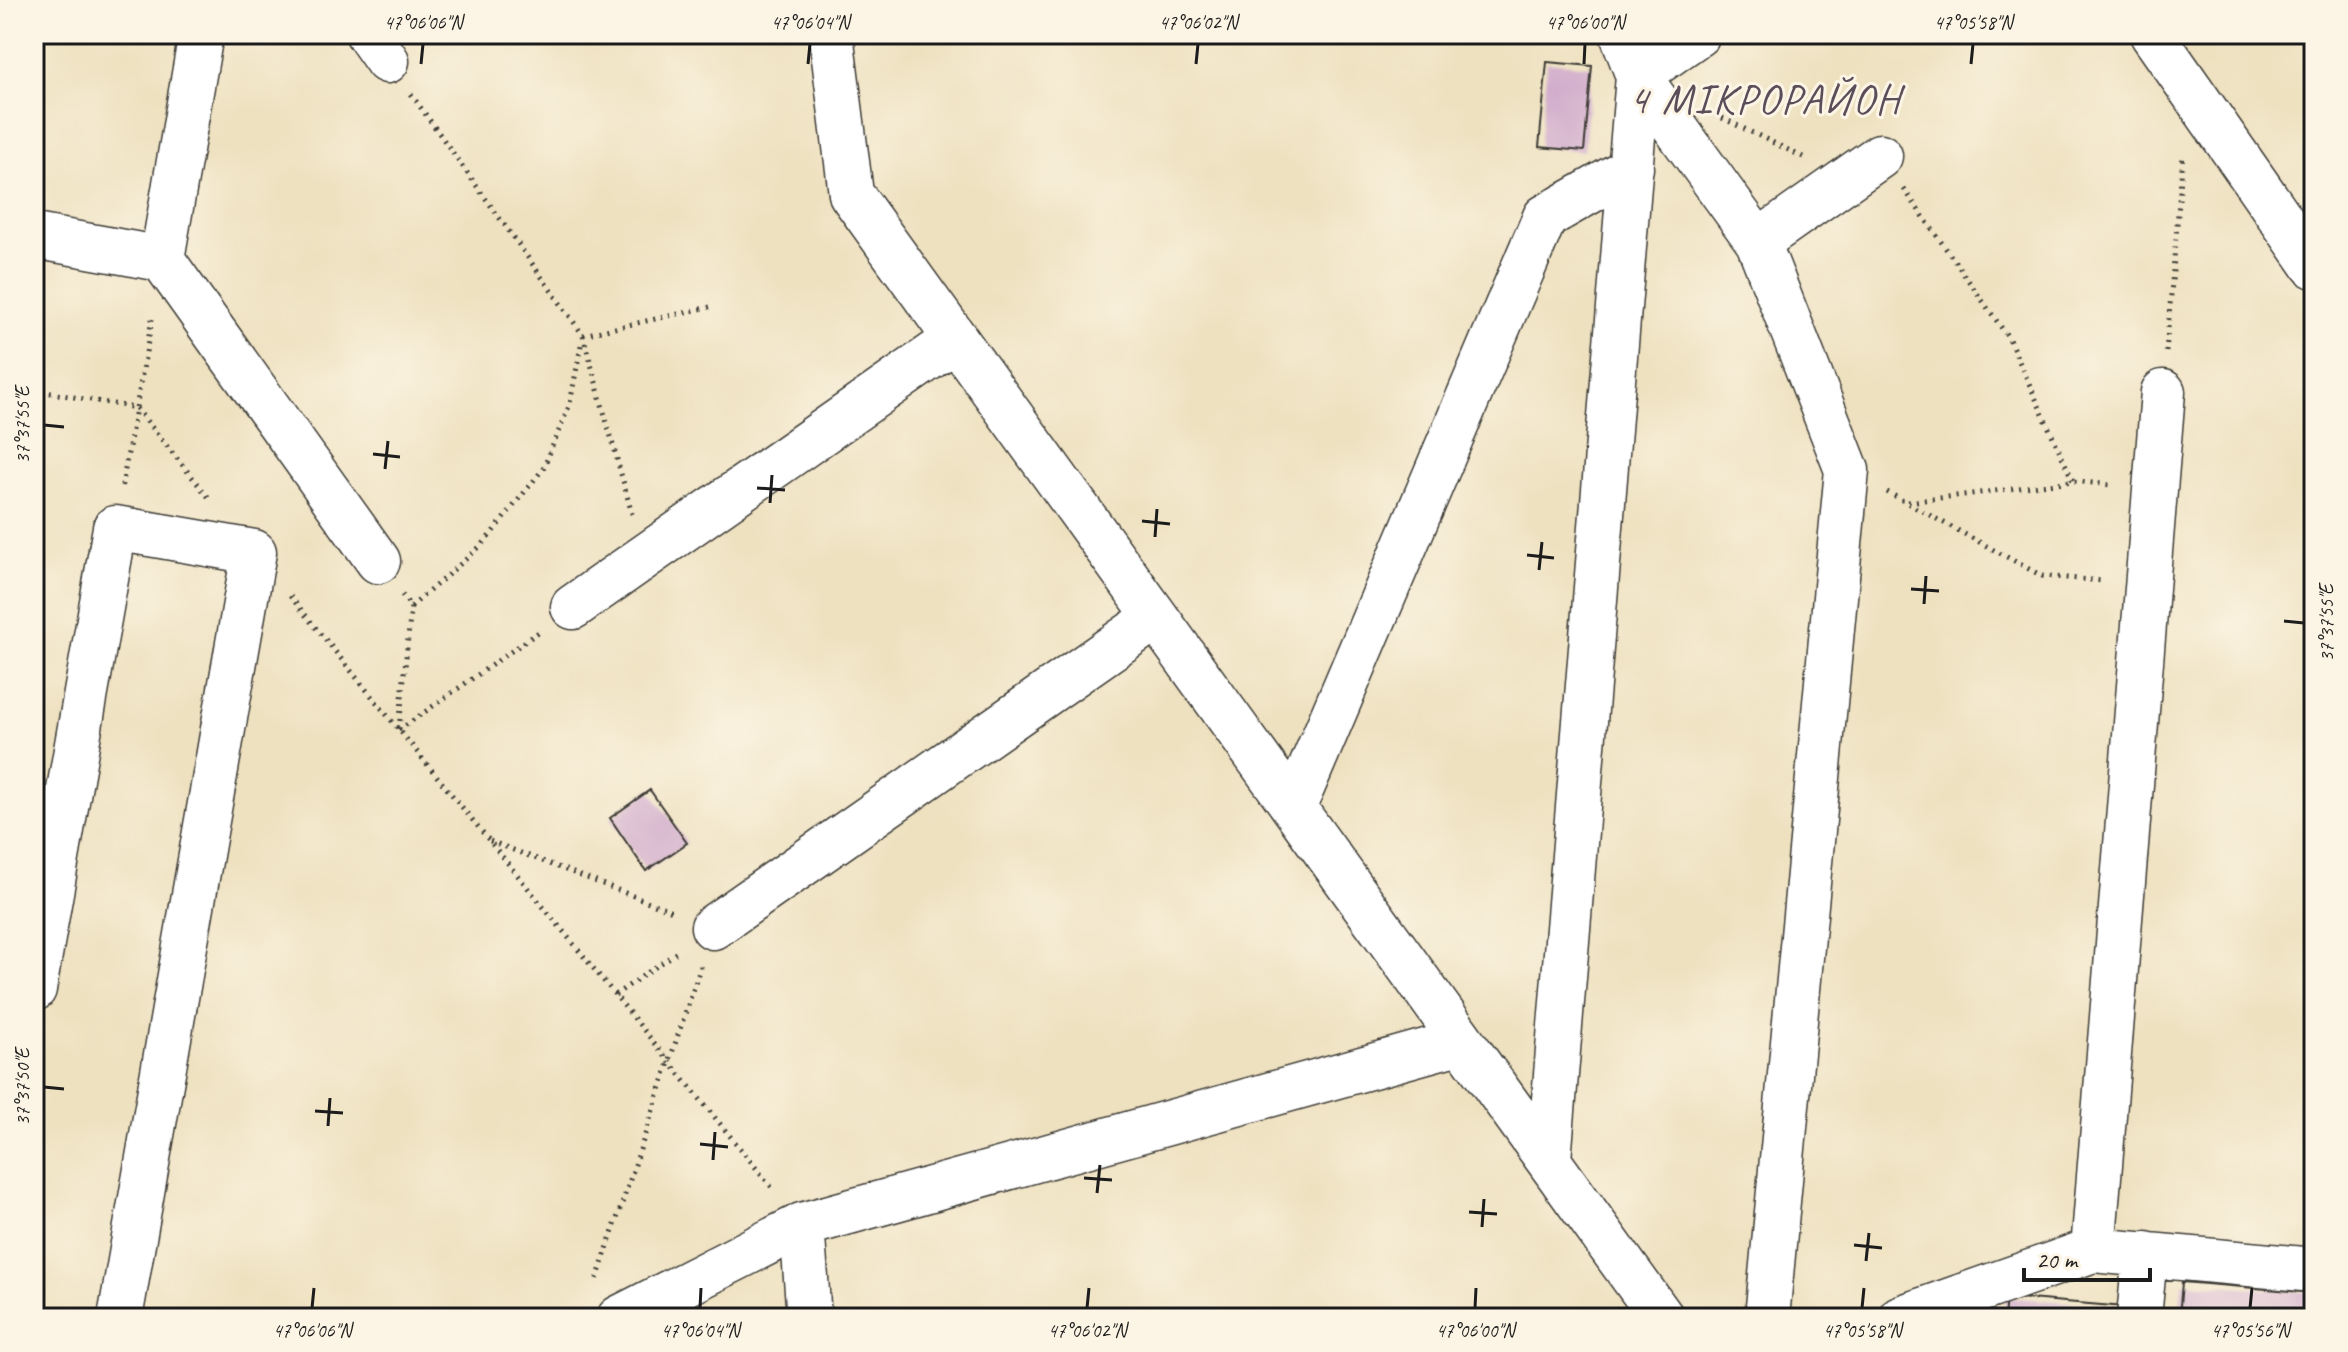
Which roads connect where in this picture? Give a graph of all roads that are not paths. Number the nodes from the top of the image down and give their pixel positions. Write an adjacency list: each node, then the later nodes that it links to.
1 (201, 34): 11 (lane)
2 (831, 34): 13 (lane)
3 (1622, 34): 6 (lane)
4 (1698, 34): 6 (lane)
5 (2152, 34): 12 (lane)
6 (1638, 76): 8 (lane); 10 (lane)
7 (1863, 167): 10 (lane)
8 (1631, 168): 18 (lane); 22 (lane)
9 (34, 236): 11 (lane)
10 (1758, 242): 31 (lane)
11 (162, 259): 15 (lane)
12 (2314, 266)
13 (956, 339): 16 (lane); 17 (lane)
14 (2163, 392): 24 (lane)
15 (378, 561)
16 (573, 607)
17 (1156, 617): 18 (lane); 19 (lane)
18 (1294, 807): 21 (lane)
19 (713, 927)
20 (34, 989): 28 (lane)
21 (1462, 1041): 22 (lane); 23 (lane)
22 (1549, 1160): 30 (lane)
23 (802, 1225): 27 (lane); 29 (lane)
24 (2093, 1250): 25 (lane); 32 (lane)
25 (2145, 1254): 26 (lane); 33 (lane)
26 (2314, 1270)
27 (606, 1303)
28 (120, 1318)
29 (809, 1318)
30 (1662, 1318)
31 (1767, 1318)
32 (1900, 1318)
33 (2139, 1318)

